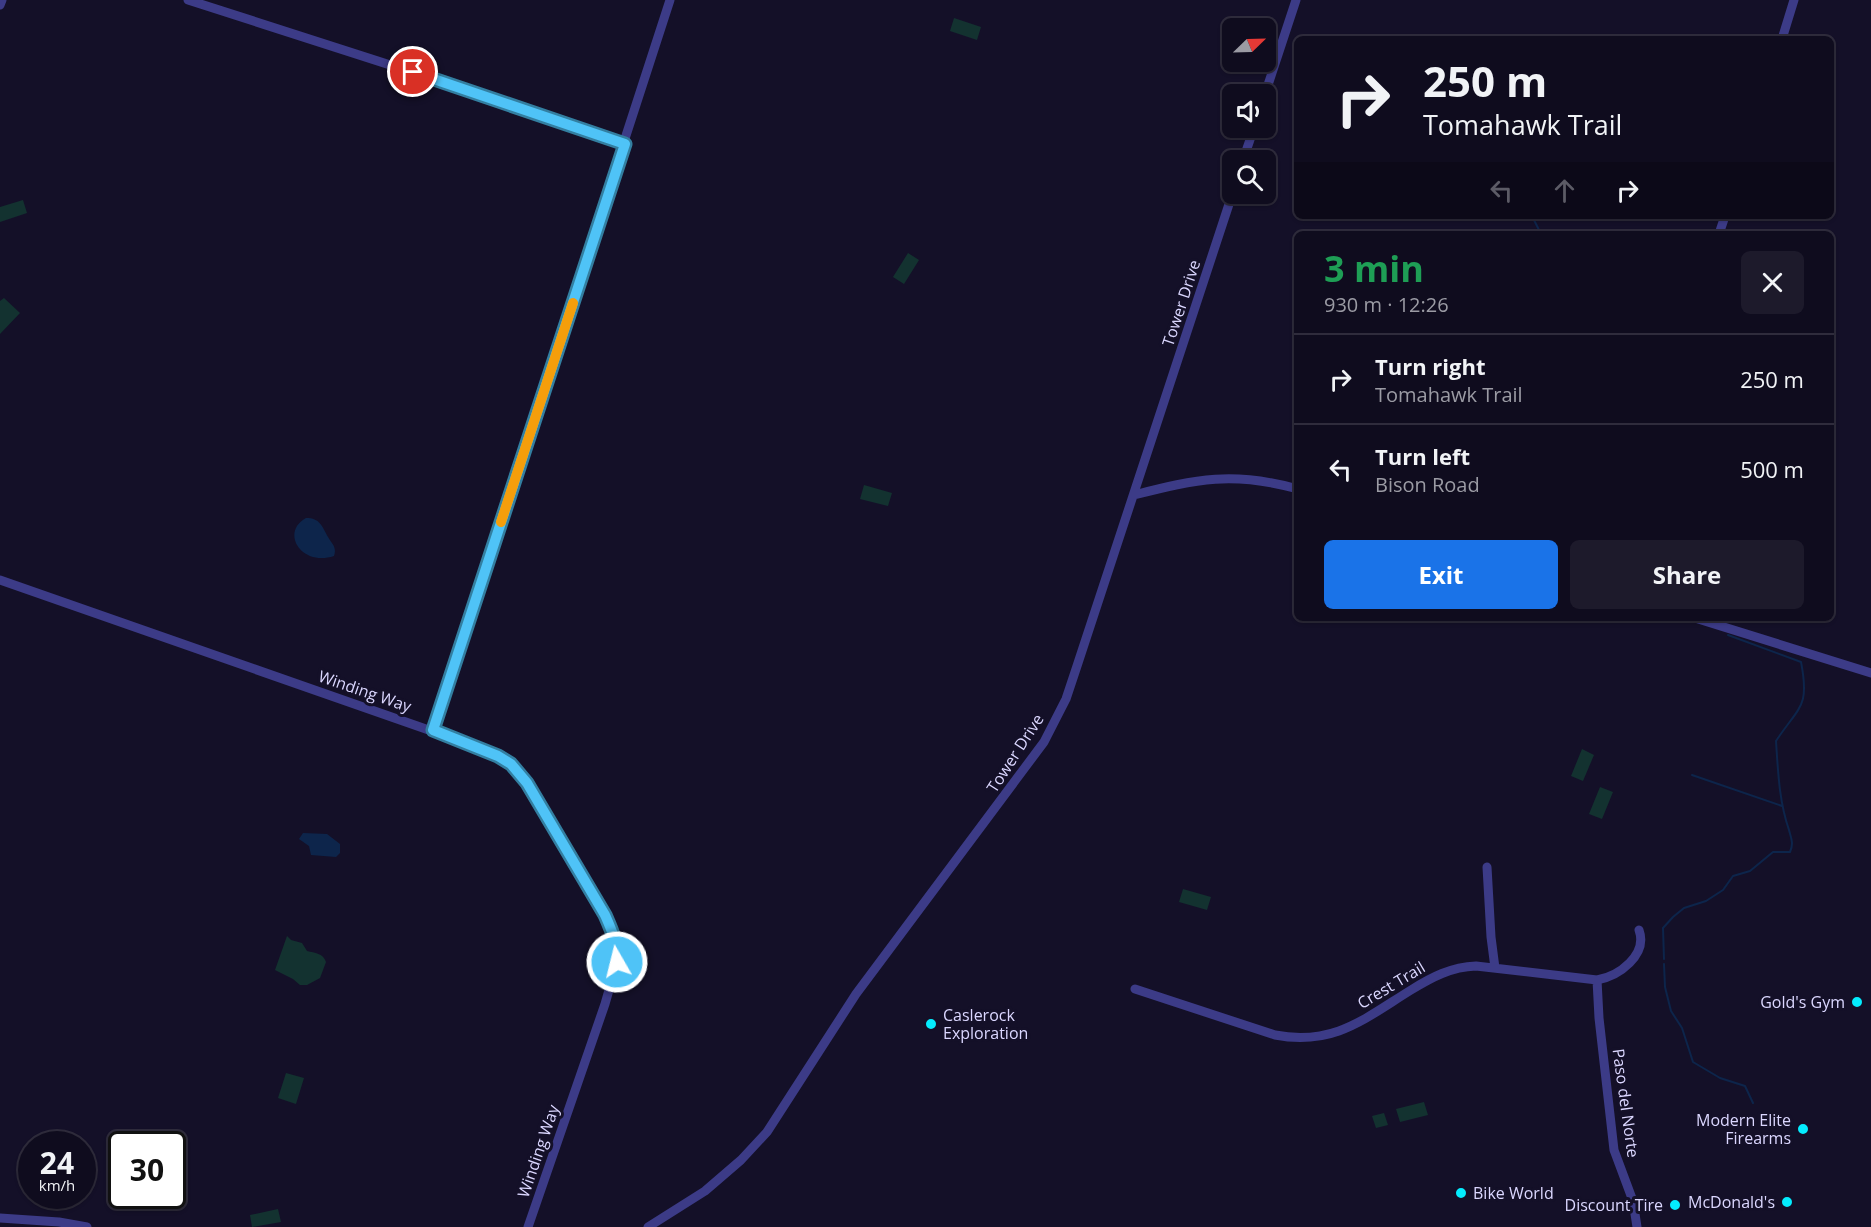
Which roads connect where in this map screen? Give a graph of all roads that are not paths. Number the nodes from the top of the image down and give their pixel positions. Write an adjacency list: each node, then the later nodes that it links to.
1 (2, 0): 6 (street)
2 (188, 0): 9 (street)
3 (670, 0): 9 (street)
4 (1296, 0): 8 (street)
5 (1794, 0): 7 (street)
6 (0, 5)
7 (1783, 36)
8 (1268, 84)
9 (625, 144): 16 (street)
10 (1229, 204): 12 (street, Tower Drive)
11 (1294, 488): 12 (street)
12 (1134, 495): 25 (street, Tower Drive)
13 (0, 580): 16 (street, Winding Way)
14 (1705, 621): 15 (street)
15 (1871, 673)
16 (433, 730): 24 (street, Winding Way)
17 (1487, 867): 19 (street)
18 (1639, 930): 20 (street)
19 (1495, 968): 20 (street, Crest Trail); 21 (street, Crest Trail)
20 (1598, 980): 26 (street, Paso del Norte)
21 (1135, 989)
22 (0, 1218): 23 (street)
23 (87, 1227)
24 (528, 1227)
25 (648, 1227)
26 (1637, 1227)

